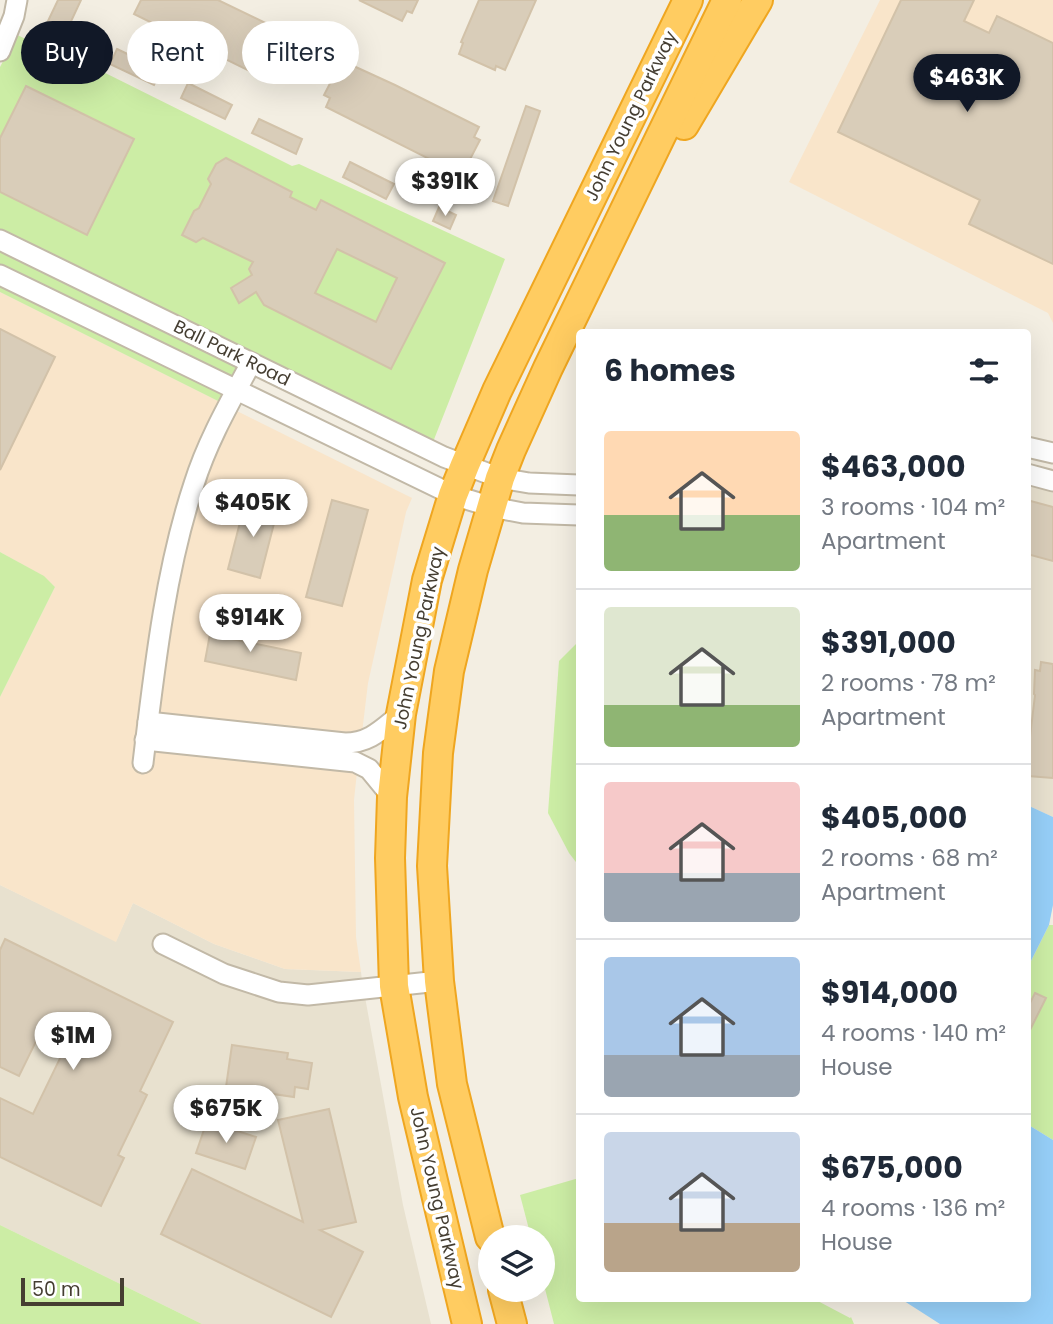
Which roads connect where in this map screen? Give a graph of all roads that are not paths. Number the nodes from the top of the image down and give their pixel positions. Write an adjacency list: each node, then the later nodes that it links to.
1 (17, 0): 6 (street)
2 (674, 0): 7 (highway)
3 (688, 0): 7 (highway, John Young Parkway)
4 (727, 0): 10 (highway, John Young Parkway)
5 (758, 0): 10 (highway)
6 (0, 51)
7 (656, 66): 15 (highway, John Young Parkway)
8 (0, 240): 11 (street, Ball Park Road)
9 (0, 275): 12 (street, Ball Park Road)
10 (584, 292): 17 (highway, John Young Parkway)
11 (251, 363): 12 (street); 15 (street, Ball Park Road)
12 (236, 390): 20 (street, Ball Park Road); 24 (street)
13 (1031, 448): 14 (street)
14 (1053, 453)
15 (465, 465): 17 (street, Ball Park Road); 20 (highway, John Young Parkway)
16 (1031, 475): 18 (street)
17 (500, 478): 19 (street, Ball Park Road); 21 (highway, John Young Parkway)
18 (1053, 481)
19 (576, 485)
20 (453, 495): 21 (street, Ball Park Road); 23 (highway, John Young Parkway)
21 (492, 507): 22 (street, Ball Park Road); 29 (highway, John Young Parkway)
22 (576, 515)
23 (401, 714): 25 (street); 27 (highway, John Young Parkway)
24 (147, 731): 25 (street); 26 (street)
25 (313, 748): 27 (street)
26 (143, 763)
27 (392, 797): 30 (highway, John Young Parkway)
28 (163, 944): 30 (street)
29 (439, 981): 30 (street); 31 (highway, John Young Parkway)
30 (394, 986): 33 (highway, John Young Parkway)
31 (487, 1225)
32 (506, 1302): 34 (highway)
33 (467, 1324)
34 (512, 1324)

